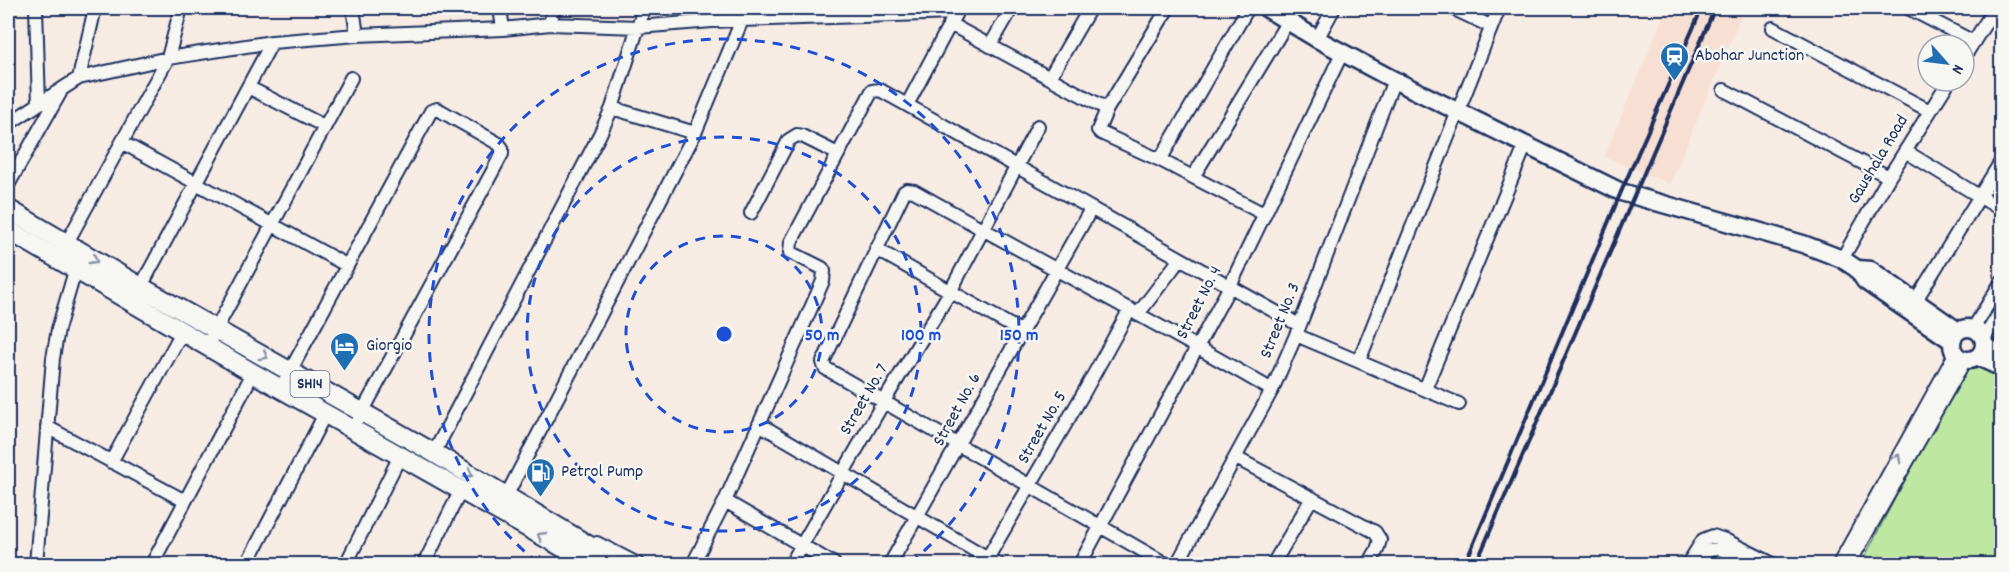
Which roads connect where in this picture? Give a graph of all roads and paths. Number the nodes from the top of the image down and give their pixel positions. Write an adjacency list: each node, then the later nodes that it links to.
1 (36, 8): 45 (street)
2 (95, 8): 38 (street)
3 (181, 8): 36 (street)
4 (353, 8): 30 (street)
5 (500, 8): 28 (street)
6 (554, 8): 24 (street)
7 (644, 8): 26 (street)
8 (720, 8): 22 (street)
9 (1012, 8): 34 (street)
10 (1090, 8): 37 (street)
11 (1168, 8): 48 (street)
12 (1248, 8): 59 (street)
13 (1266, 8): 23 (main road)
14 (1334, 8): 31 (street)
15 (1452, 8): 25 (street)
16 (1499, 8): 25 (street)
17 (1908, 8): 29 (street)
18 (1995, 8): 32 (street)
19 (842, 12): 20 (street); 21 (street)
20 (955, 15): 34 (street); 46 (street)
21 (742, 20): 22 (street); 54 (street)
22 (712, 21): 26 (street)
23 (1288, 21): 31 (main road); 62 (street)
24 (550, 24): 26 (street); 28 (street)
25 (1490, 26): 49 (street)
26 (638, 27): 47 (street)
27 (1773, 28): 50 (street)
28 (503, 29): 30 (street)
29 (1957, 33)
30 (357, 35): 33 (street)
31 (1317, 39): 35 (main road)
32 (1976, 39)
33 (272, 42): 36 (street); 41 (street)
34 (990, 46): 37 (street)
35 (1342, 53): 40 (main road); 71 (street, Street No. 4)
36 (168, 58): 38 (street); 55 (street)
37 (1050, 77): 48 (street)
38 (79, 78): 42 (street)
39 (351, 78): 52 (street)
40 (1394, 80): 49 (main road); 92 (street, Street No. 3)
41 (248, 87): 52 (street); 64 (street)
42 (62, 89): 45 (street); 65 (street)
43 (1724, 90): 63 (street)
44 (1941, 93): 50 (street, Gaushala Road)
45 (39, 105): 51 (street)
46 (907, 105): 58 (street); 61 (street)
47 (612, 108): 54 (street); 114 (street)
48 (1107, 108): 59 (street)
49 (1456, 111): 56 (main road); 99 (street)
50 (1930, 111): 57 (street, Gaushala Road)
51 (8, 124)
52 (324, 126): 72 (street)
53 (1038, 126): 61 (street, Street No. 7)
54 (695, 133): 124 (street)
55 (123, 142): 64 (street); 75 (street)
56 (1526, 144): 78 (main road); 104 (street)
57 (1905, 151): 63 (street, Gaushala Road); 66 (street)
58 (838, 154): 70 (street); 110 (street)
59 (1160, 160): 62 (street)
60 (2001, 160): 66 (street)
61 (1017, 167): 68 (street); 73 (street, Street No. 7)
62 (1193, 177): 71 (street)
63 (1889, 177): 78 (street, Gaushala Road)
64 (198, 183): 72 (street); 85 (street)
65 (8, 185)
66 (1979, 196): 69 (street); 88 (street)
67 (8, 209): 75 (main road, SH14)
68 (1091, 209): 77 (street); 82 (street, Street No. 6)
69 (2001, 210)
70 (751, 213)
71 (1264, 214): 84 (street, Street No. 4)
72 (273, 224): 80 (street); 91 (street)
73 (983, 230): 76 (street); 82 (street); 86 (street, Street No. 7)
74 (9, 235): 79 (main road, SH14)
75 (66, 243): 79 (street); 85 (main road, SH14, one-way to 85)
76 (876, 249): 86 (street); 106 (street)
77 (1180, 259): 84 (street); 90 (street, Street No. 5)
78 (1842, 259): 88 (main road)
79 (57, 260): 81 (main road, SH14)
80 (346, 265): 101 (street); 108 (street)
81 (75, 271): 87 (main road, SH14); 111 (street)
82 (1056, 271): 90 (street); 94 (street, Street No. 6)
83 (2001, 281): 95 (street)
84 (1230, 286): 92 (street); 97 (street, Street No. 4)
85 (141, 287): 87 (street); 91 (main road, SH14)
86 (950, 292): 94 (street); 106 (street, Street No. 7)
87 (132, 303): 93 (main road, SH14)
88 (1912, 306): 95 (main road)
89 (2001, 309): 95 (street)
90 (1134, 311): 97 (street); 119 (street, Street No. 5)
91 (216, 329): 96 (street); 101 (main road, SH14, one-way to 101)
92 (1298, 330): 99 (street); 105 (street, Street No. 3)
93 (182, 332): 96 (main road, SH14); 117 (street)
94 (1022, 332): 113 (street, Street No. 6)
95 (1969, 345): 98 (main road); 100 (main road); 150 (street, one-way to 95); 151 (street)
96 (207, 346): 102 (main road, SH14)
97 (1198, 347): 105 (street); 126 (street, Street No. 4)
98 (2001, 355)
99 (1359, 361): 104 (street)
100 (2001, 368)
101 (290, 372): 103 (street); 108 (main road, SH14)
102 (253, 373): 103 (main road, SH14); 122 (street)
103 (281, 388): 109 (main road, SH14)
104 (1425, 389): 107 (street)
105 (1272, 390): 116 (street, Street No. 3)
106 (884, 403): 113 (street); 118 (street, Street No. 7)
107 (1459, 404)
108 (362, 413): 112 (street); 114 (main road, SH14)
109 (325, 414): 112 (main road, SH14); 133 (street)
110 (759, 424): 118 (street); 123 (street)
111 (47, 427): 117 (street); 131 (street)
112 (352, 430): 115 (main road, SH14)
113 (959, 445): 119 (street); 125 (street, Street No. 6)
114 (434, 453): 124 (main road, SH14, one-way to 124)
115 (400, 456): 120 (main road, SH14); 134 (street)
116 (1236, 458): 121 (street); 145 (street, Street No. 3)
117 (111, 462): 122 (street)
118 (844, 474): 125 (street); 127 (street, Street No. 7)
119 (1029, 486): 126 (street); 129 (street, Street No. 5)
120 (461, 490): 124 (main road, SH14); 135 (street)
121 (1312, 498): 146 (street); 147 (street)
122 (185, 501): 132 (street)
123 (725, 501): 127 (street); 139 (street)
124 (502, 503): 128 (main road, SH14)
125 (918, 518): 129 (street); 142 (street, Street No. 6)
126 (1100, 528): 143 (street, Street No. 4); 144 (street)
127 (802, 546): 140 (street, Street No. 7); 141 (street)
128 (578, 553): 136 (main road, SH14); 137 (main road, SH14); 138 (street)
129 (990, 562)
130 (1690, 562): 148 (street); 149 (street)
131 (36, 564)
132 (152, 564)
133 (247, 564)
134 (346, 564)
135 (424, 564)
136 (592, 564)
137 (606, 564)
138 (638, 564)
139 (693, 564)
140 (791, 564)
141 (834, 564)
142 (890, 564)
143 (1080, 564)
144 (1166, 564)
145 (1177, 564)
146 (1272, 564)
147 (1369, 564)
148 (1752, 564)
149 (1773, 564)
150 (1839, 564)
151 (1849, 564)

